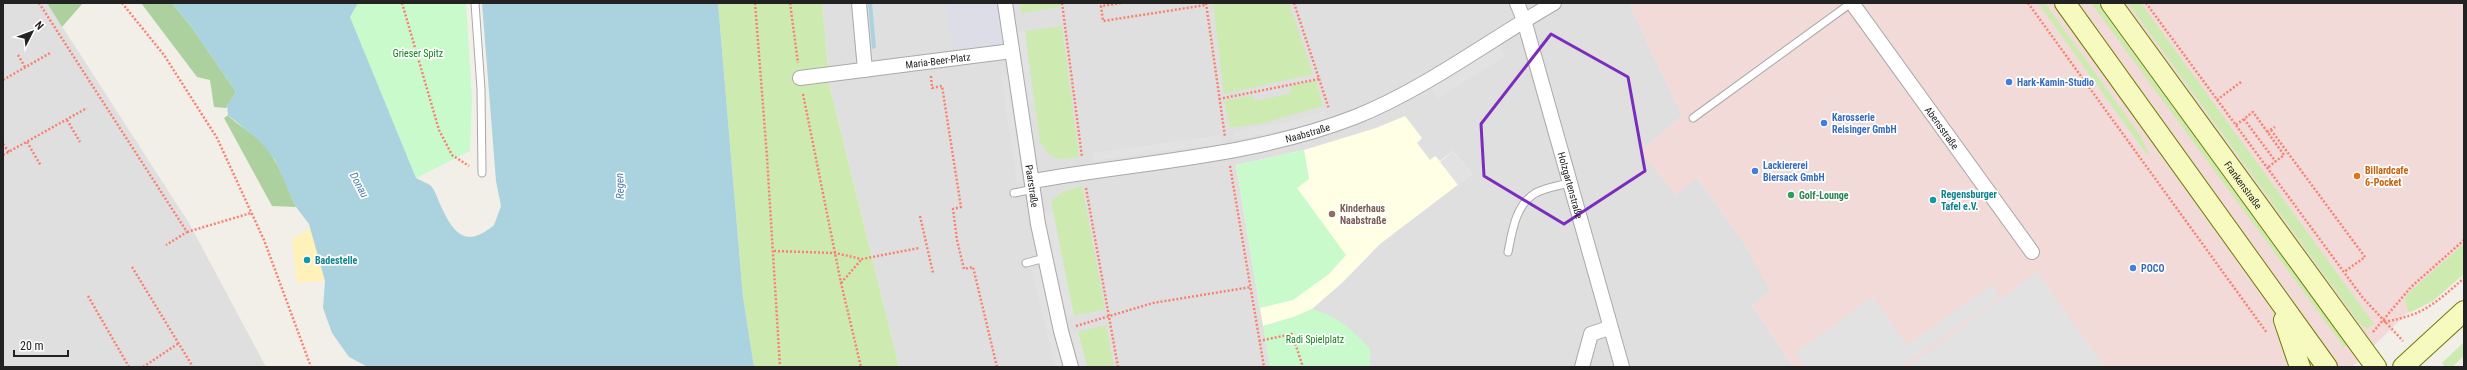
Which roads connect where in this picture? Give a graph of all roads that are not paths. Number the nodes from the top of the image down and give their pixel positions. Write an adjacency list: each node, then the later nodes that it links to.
1 (475, 3): 14 (lane)
2 (859, 3): 11 (street)
3 (1005, 3): 10 (street, Paarstraße)
4 (1517, 3): 9 (street, Holzgartenstraße)
5 (1554, 3): 9 (street, Naabstraße)
6 (1852, 3): 13 (lane, Abensstraße); 19 (street, Abensstraße)
7 (2066, 3): 22 (main road)
8 (2111, 3): 31 (main road, Frankenstraße)
9 (1524, 20): 15 (street, Holzgartenstraße); 16 (street, Naabstraße)
10 (1012, 51): 11 (street, Maria-Beer-Platz); 16 (street, Paarstraße)
11 (865, 70): 12 (street, Maria-Beer-Platz)
12 (800, 78)
13 (1693, 118)
14 (482, 173)
15 (1569, 183): 18 (lane); 24 (street, Holzgartenstraße)
16 (1033, 185): 17 (lane); 20 (street, Paarstraße)
17 (1014, 193)
18 (1508, 252)
19 (2032, 252)
20 (1046, 258): 21 (lane); 26 (street, Paarstraße)
21 (1026, 263)
22 (2268, 283): 29 (main road); 30 (main road)
23 (2464, 311): 25 (main road)
24 (1609, 328): 27 (street); 28 (street, Holzgartenstraße)
25 (2410, 361)
26 (1071, 367)
27 (1582, 367)
28 (1622, 367)
29 (2300, 367)
30 (2327, 367)
31 (2376, 367)

